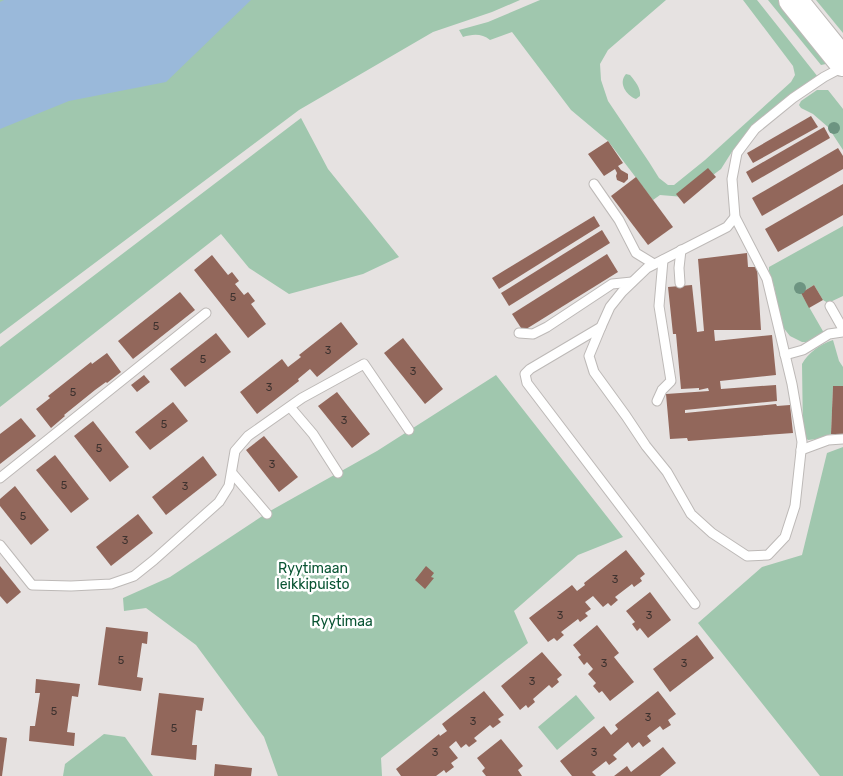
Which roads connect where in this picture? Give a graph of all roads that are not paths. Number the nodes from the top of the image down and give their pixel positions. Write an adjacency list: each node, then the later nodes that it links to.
1 (792, 0): 2 (main road)
2 (843, 62)
3 (843, 67): 5 (lane)
4 (594, 184): 7 (lane)
5 (735, 217): 6 (lane); 15 (lane)
6 (681, 250): 7 (lane); 9 (lane)
7 (658, 262): 8 (lane); 16 (lane)
8 (632, 282): 12 (lane); 14 (lane)
9 (680, 283)
10 (830, 306): 13 (lane)
11 (206, 313): 23 (lane)
12 (601, 326): 20 (lane); 26 (lane)
13 (843, 331): 15 (lane)
14 (519, 333)
15 (785, 355): 20 (lane)
16 (657, 401)
17 (290, 407): 18 (lane); 21 (lane); 22 (lane)
18 (410, 430)
19 (843, 439): 20 (lane)
20 (801, 450)
21 (232, 473): 24 (lane); 25 (lane)
22 (338, 473)
23 (0, 478)
24 (267, 514)
25 (0, 545)
26 (694, 604)

